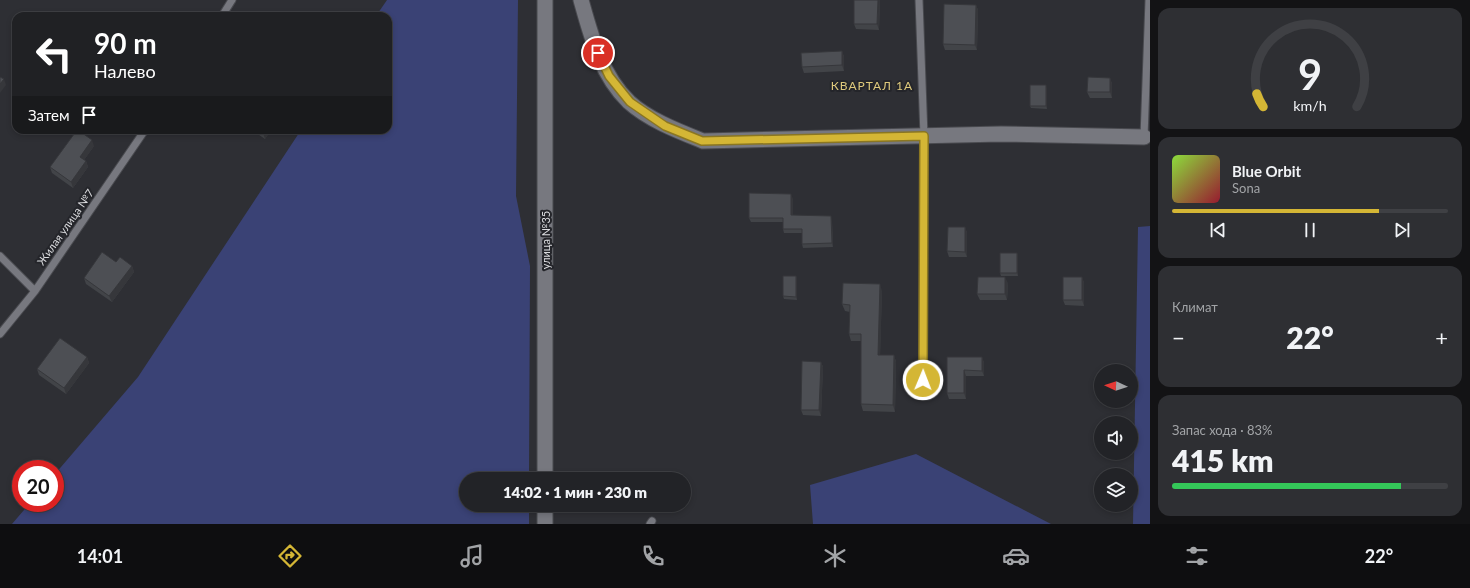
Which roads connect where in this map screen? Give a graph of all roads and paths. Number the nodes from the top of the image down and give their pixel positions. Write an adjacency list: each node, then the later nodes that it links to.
1 (232, 0): 6 (lane)
2 (545, 0): 14 (street, улица №35)
3 (580, 0): 8 (street)
4 (919, 0): 8 (lane)
5 (1149, 0): 9 (lane)
6 (224, 12)
7 (142, 134): 11 (lane, Жилая улица №7)
8 (924, 136): 9 (street); 13 (lane)
9 (1144, 137)
10 (0, 256): 11 (lane)
11 (35, 291): 12 (lane, Жилая улица №7)
12 (0, 334)
13 (923, 380)
14 (545, 472)
15 (545, 512): 16 (street)
16 (545, 524)

